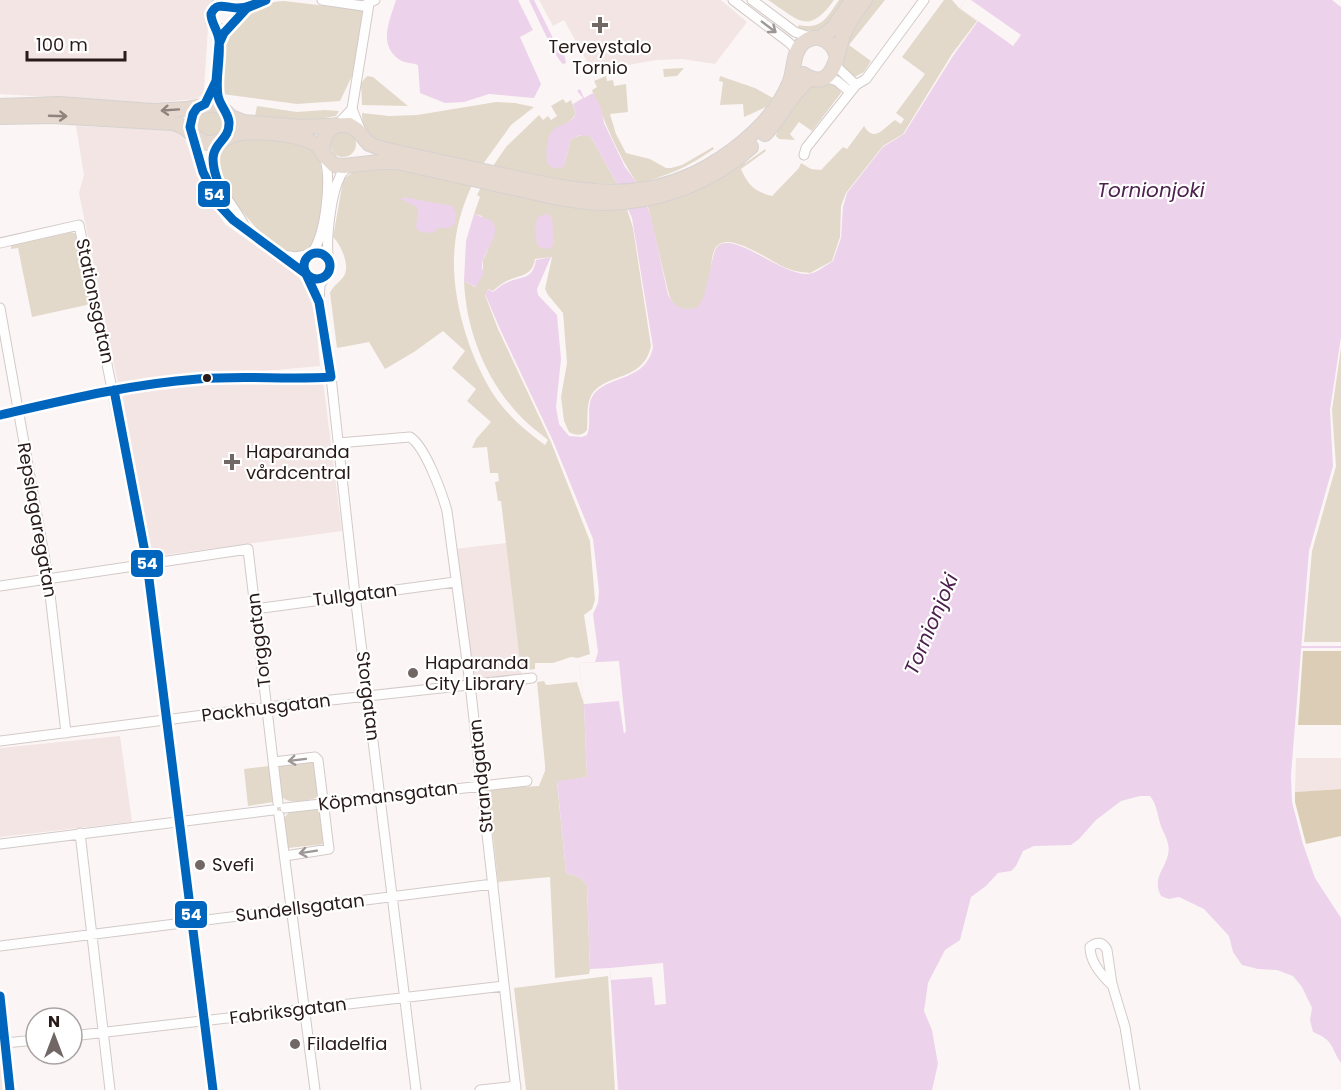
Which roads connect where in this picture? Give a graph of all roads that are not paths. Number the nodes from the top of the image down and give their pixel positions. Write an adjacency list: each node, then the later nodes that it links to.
1 (266, 0): 10 (street)
2 (322, 0): 7 (street)
3 (752, 0): 13 (street)
4 (852, 0): 13 (highway)
5 (865, 0): 15 (highway)
6 (924, 0): 18 (street)
7 (372, 2): 21 (street)
8 (738, 2): 14 (street, one-way to 14)
9 (224, 4): 10 (street); 11 (street); 12 (street)
10 (247, 8): 11 (street)
11 (235, 19): 12 (street)
12 (222, 28): 17 (street)
13 (817, 38): 14 (highway); 15 (highway)
14 (796, 55): 16 (highway); 31 (highway)
15 (836, 62): 16 (highway); 18 (street)
16 (818, 77): 18 (street); 31 (highway)
17 (216, 81): 19 (street); 22 (street)
18 (853, 89): 29 (street)
19 (202, 105): 20 (highway, one-way to 20); 22 (highway); 25 (highway)
20 (0, 106)
21 (352, 109): 24 (street); 26 (street)
22 (224, 111): 24 (highway); 27 (highway)
23 (0, 117): 25 (highway, one-way to 25)
24 (337, 125): 26 (highway); 28 (highway)
25 (192, 132): 27 (highway); 33 (street, Storgatan)
26 (363, 136): 30 (highway); 32 (highway)
27 (222, 139): 28 (highway); 33 (street, Storgatan)
28 (324, 155): 30 (highway); 36 (street)
29 (804, 155)
30 (352, 165): 32 (highway); 37 (street, Storgatan)
31 (658, 191): 32 (highway)
32 (610, 197)
33 (245, 227): 35 (street, Storgatan)
34 (0, 243): 43 (street, Stationsgatan)
35 (280, 254): 36 (street); 38 (street, Storgatan)
36 (311, 254): 37 (street); 38 (street)
37 (329, 260): 39 (street, Storgatan)
38 (306, 274): 39 (street, Storgatan); 40 (street, Storgatan)
39 (325, 277): 40 (street, Storgatan)
40 (319, 302): 42 (street, Storgatan)
41 (0, 308): 44 (street, Repslagaregatan)
42 (331, 377): 43 (street); 46 (street, Storgatan)
43 (114, 390): 44 (street); 47 (street, Stationsgatan)
44 (18, 411): 45 (street); 48 (street, Repslagaregatan)
45 (0, 415)
46 (338, 443): 49 (street, Strandgatan); 51 (street, Storgatan)
47 (147, 563): 48 (street); 52 (street, Torggatan); 57 (street, Stationsgatan)
48 (48, 577): 50 (street); 58 (street, Repslagaregatan)
49 (455, 582): 51 (street, Tullgatan); 54 (street, Strandgatan)
50 (0, 586)
51 (355, 595): 52 (street, Tullgatan); 55 (street, Storgatan)
52 (255, 609): 56 (street, Torggatan)
53 (532, 678): 54 (street, Packhusgatan)
54 (470, 684): 55 (street, Packhusgatan); 62 (street, Strandgatan)
55 (368, 697): 56 (street, Packhusgatan); 63 (street, Storgatan)
56 (267, 707): 57 (street, Packhusgatan); 60 (street, Torggatan)
57 (167, 720): 58 (street, Packhusgatan); 66 (street, Stationsgatan)
58 (66, 733): 59 (street, Packhusgatan)
59 (0, 741)
60 (274, 762): 64 (street, one-way to 60); 65 (street, Torggatan)
61 (527, 781): 62 (street, Köpmansgatan)
62 (482, 785): 63 (street, Köpmansgatan); 70 (street, Strandgatan)
63 (380, 796): 64 (street, Köpmansgatan); 71 (street, Storgatan)
64 (323, 803): 65 (street, Köpmansgatan); 69 (street, one-way to 69)
65 (279, 809): 66 (street, Köpmansgatan); 69 (street, Torggatan)
66 (179, 821): 67 (street, Köpmansgatan); 73 (street, Stationsgatan)
67 (80, 833): 68 (street, Köpmansgatan); 74 (street)
68 (0, 844)
69 (285, 856): 72 (street, Torggatan)
70 (493, 884): 71 (street, Sundellsgatan); 76 (street, Strandgatan)
71 (392, 896): 72 (street, Sundellsgatan); 79 (street, Storgatan)
72 (291, 909): 73 (street, Sundellsgatan); 80 (street, Torggatan)
73 (191, 922): 74 (street, Sundellsgatan); 81 (street, Stationsgatan)
74 (91, 934): 75 (street, Sundellsgatan); 82 (street)
75 (0, 946)
76 (504, 986): 79 (street, Fabriksgatan); 86 (street, Strandgatan)
77 (1113, 986): 93 (street)
78 (0, 996): 85 (street)
79 (405, 997): 80 (street, Fabriksgatan); 91 (street, Storgatan)
80 (305, 1008): 81 (street, Fabriksgatan); 90 (street, Torggatan)
81 (204, 1022): 82 (street, Fabriksgatan); 89 (street, Stationsgatan)
82 (103, 1033): 83 (street, Fabriksgatan); 88 (street)
83 (84, 1035)
84 (24, 1041): 85 (street)
85 (5, 1043): 87 (street)
86 (516, 1088): 92 (street)
87 (10, 1090)
88 (110, 1090)
89 (213, 1090)
90 (315, 1090)
91 (416, 1090)
92 (480, 1090)
93 (1135, 1090)

